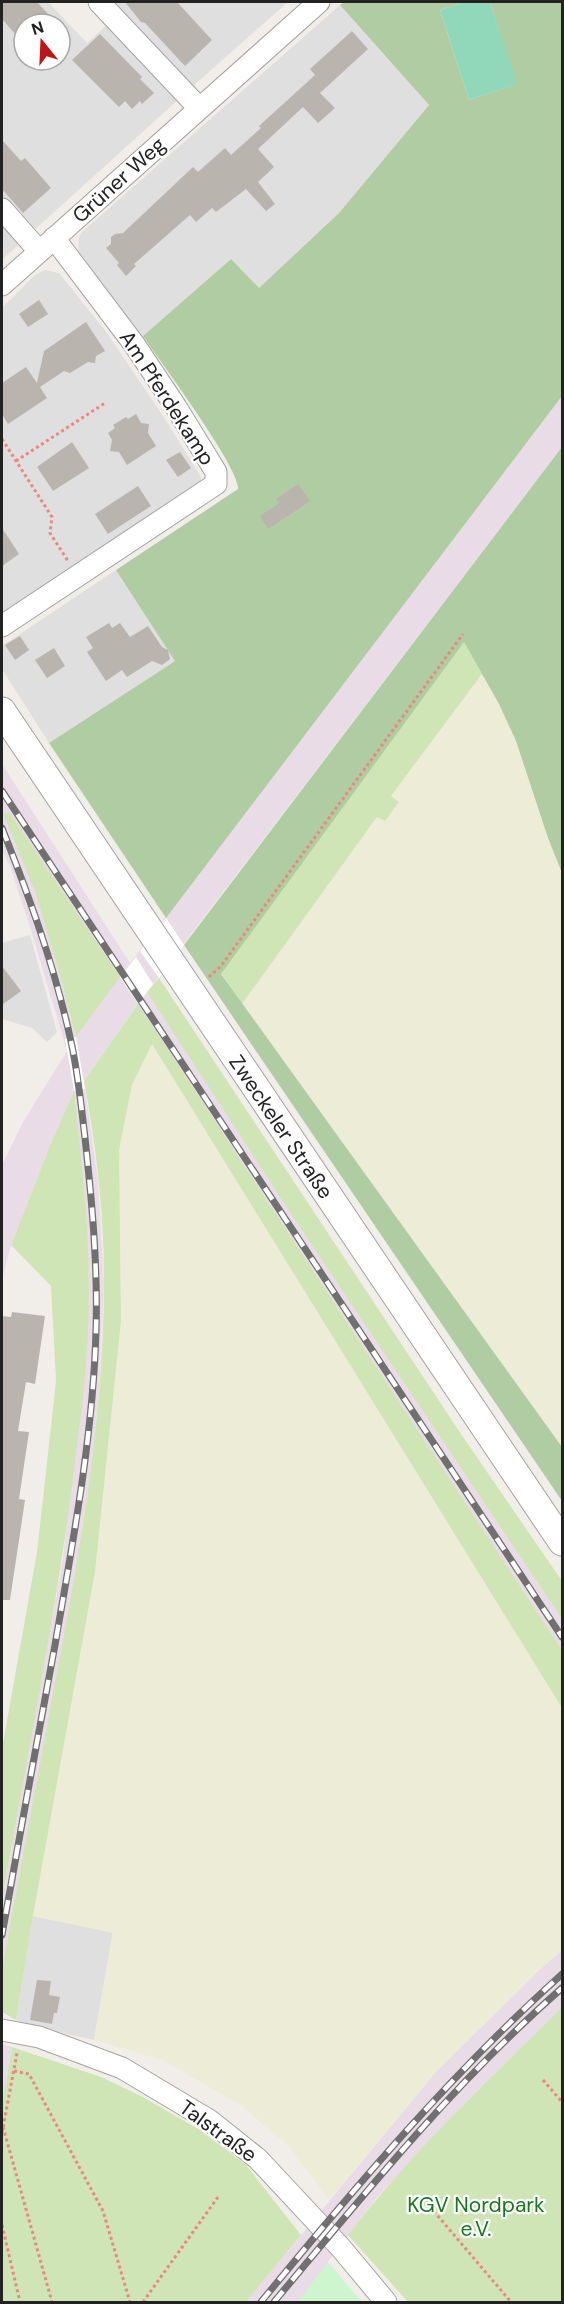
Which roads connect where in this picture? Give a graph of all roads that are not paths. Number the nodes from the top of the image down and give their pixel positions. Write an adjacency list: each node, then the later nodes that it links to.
1 (99, 2): 3 (street)
2 (319, 2): 3 (street, Grüner Weg)
3 (199, 108): 5 (street, Grüner Weg)
4 (2, 209): 5 (street)
5 (47, 244): 6 (street, Grüner Weg); 7 (street, Am Pferdekamp)
6 (2, 285)
7 (2, 626)
8 (2, 711): 9 (street, Zweckeler Straße)
9 (562, 1542)
10 (11, 2032): 11 (street, Talstraße)
11 (386, 2302)

